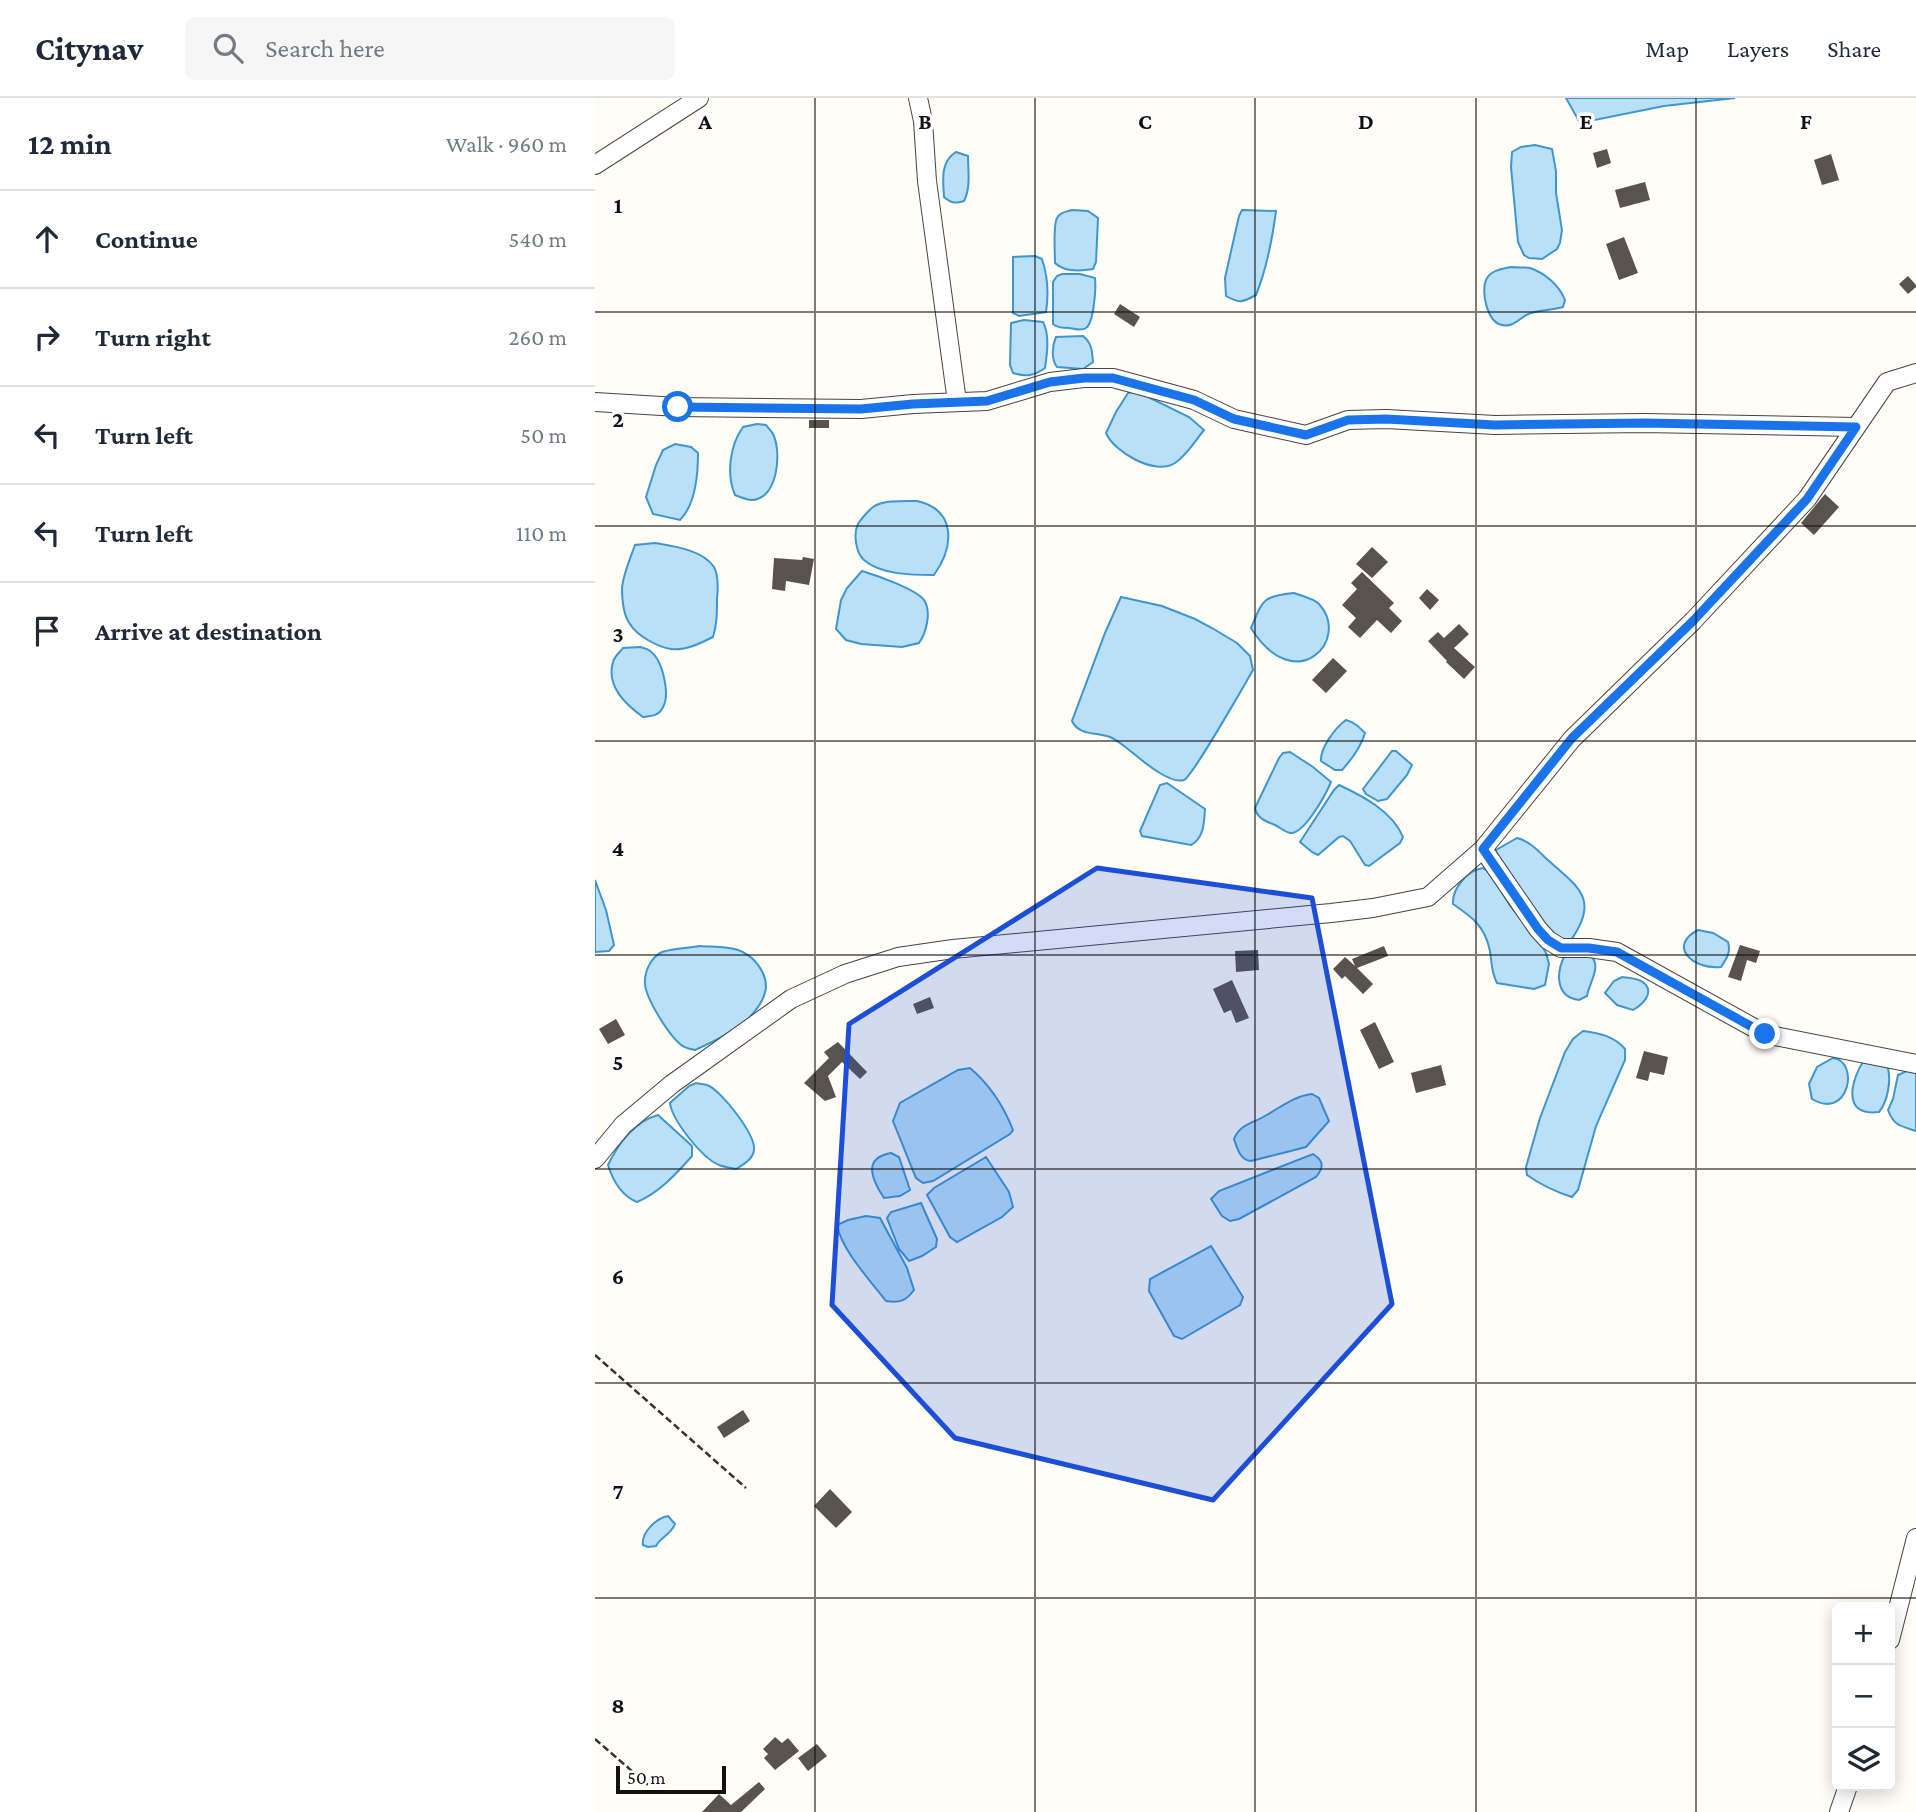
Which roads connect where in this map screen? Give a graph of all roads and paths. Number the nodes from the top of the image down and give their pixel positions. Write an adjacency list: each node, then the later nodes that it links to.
1 (699, 98): 3 (street)
2 (918, 98): 6 (street)
3 (595, 165)
4 (1916, 373): 7 (street)
5 (595, 402): 6 (street)
6 (957, 402): 7 (street)
7 (1856, 427): 8 (street)
8 (1483, 849): 9 (street); 10 (street)
9 (1916, 1064)
10 (595, 1159)
11 (595, 1355): 12 (path)
12 (746, 1488)
13 (1916, 1538): 14 (street)
14 (1895, 1620)
15 (595, 1739): 16 (path)
16 (648, 1785)
17 (1846, 1791): 18 (street)
18 (1839, 1812)

